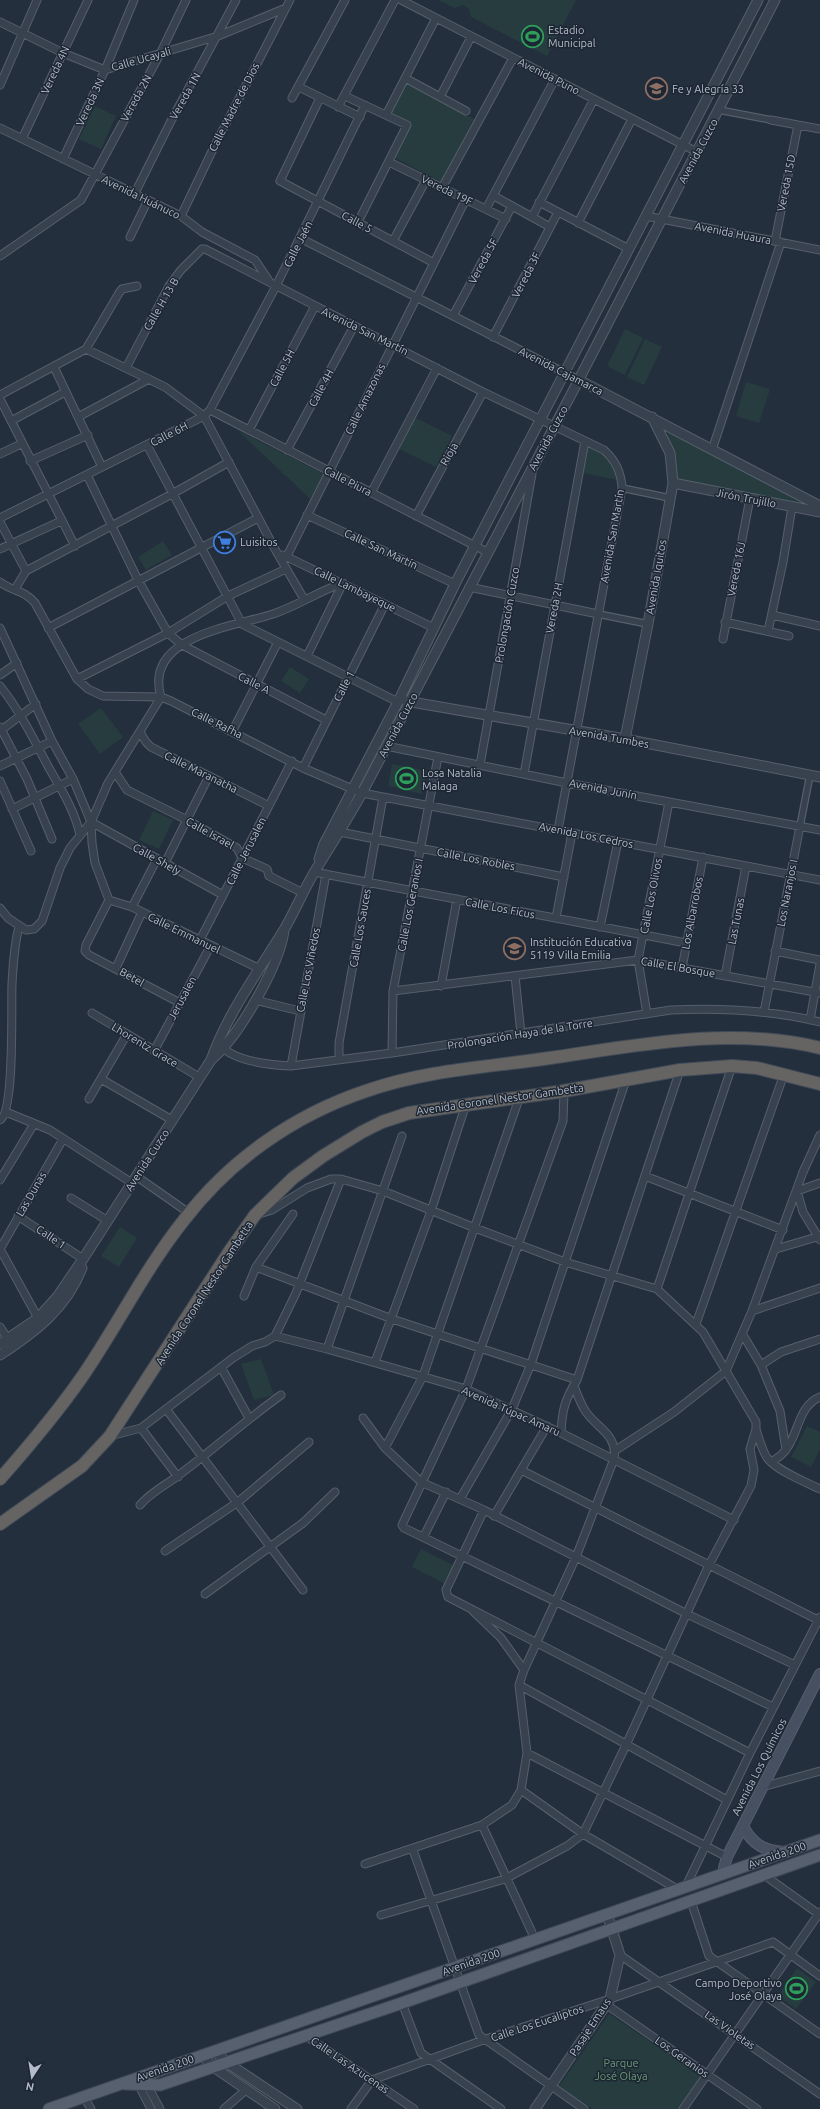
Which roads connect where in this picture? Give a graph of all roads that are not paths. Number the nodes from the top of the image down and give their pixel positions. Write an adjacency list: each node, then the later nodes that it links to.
1 (37, 0): 15 (street)
2 (88, 0): 18 (street, Vereda 4N)
3 (134, 0): 21 (street, Vereda 3N)
4 (186, 0): 19 (street, Vereda 2N)
5 (236, 0): 16 (street, Vereda 1N)
6 (290, 0): 12 (street, Calle Madre de Dios)
7 (346, 0): 25 (street)
8 (395, 0): 26 (street)
9 (400, 0): 13 (street, Avenida Puno)
10 (758, 0): 43 (street, Avenida Cuzco)
11 (775, 0): 33 (street, Avenida Cuzco)
12 (286, 8): 16 (street, Calle Ucayali); 59 (street, Calle Madre de Dios)
13 (436, 18): 17 (street, Avenida Puno); 22 (street)
14 (0, 22): 15 (street, Calle Ucayali)
15 (24, 33): 18 (street, Calle Ucayali); 24 (street)
16 (218, 36): 19 (street, Calle Ucayali); 50 (street, Vereda 1N)
17 (471, 37): 20 (street, Avenida Puno); 27 (street)
18 (63, 53): 21 (street, Calle Ucayali); 42 (street, Vereda 4N)
19 (160, 54): 21 (street, Calle Ucayali); 47 (street, Vereda 2N)
20 (514, 58): 23 (street, Avenida Puno); 49 (street)
21 (105, 70): 45 (street, Vereda 3N)
22 (405, 78): 27 (street); 35 (street)
23 (555, 79): 30 (street, Avenida Puno); 51 (street)
24 (0, 85)
25 (299, 87): 28 (street); 29 (street)
26 (345, 96): 31 (street); 32 (street)
27 (440, 97): 34 (street)
28 (292, 98)
29 (320, 98): 32 (street); 54 (street, Calle 5)
30 (594, 99): 37 (street, Avenida Puno); 55 (street)
31 (365, 105): 35 (street); 36 (street, Calle Jaén)
32 (338, 107): 36 (street)
33 (719, 110): 38 (street); 44 (street, Avenida Cuzco)
34 (466, 111)
35 (386, 115): 46 (street)
36 (360, 117): 54 (street, Calle Jaén)
37 (632, 119): 43 (street, Avenida Puno); 65 (street)
38 (771, 120): 39 (street)
39 (798, 125): 41 (street); 70 (street, Vereda 15D)
40 (0, 128): 42 (street, Avenida Huánuco)
41 (820, 129)
42 (22, 139): 45 (street, Avenida Huánuco)
43 (683, 145): 44 (street, Avenida Puno); 60 (street, Avenida Cuzco)
44 (697, 152): 63 (street, Avenida Cuzco)
45 (63, 159): 47 (street, Avenida Huánuco)
46 (389, 162): 48 (street, Vereda 19F); 64 (street)
47 (95, 174): 50 (street, Avenida Huánuco); 74 (street, Vereda 2N)
48 (426, 180): 49 (street, Vereda 19F); 69 (street)
49 (442, 188): 52 (street, Vereda 19F)
50 (135, 193): 53 (street, Avenida Huánuco)
51 (494, 196): 56 (street); 57 (street)
52 (466, 199): 57 (street, Vereda 19F); 75 (street, Calle Amazonas)
53 (148, 200): 59 (street, Avenida Huánuco); 67 (street)
54 (319, 202): 64 (street, Calle 5); 68 (street, Calle Jaén)
55 (539, 202): 58 (street); 61 (street)
56 (512, 206): 61 (street); 62 (street, Vereda 5F)
57 (486, 209): 62 (street, Vereda 19F)
58 (558, 212): 65 (street); 66 (street, Vereda 3F)
59 (181, 216): 76 (street, Avenida Huánuco)
60 (646, 216): 63 (street, Avenida Huaura); 72 (street, Avenida Cuzco)
61 (532, 217): 66 (street)
62 (506, 219): 80 (street, Vereda 5F)
63 (662, 220): 70 (street, Avenida Huaura); 90 (street, Avenida Cuzco)
64 (358, 222): 69 (street, Calle 5)
65 (578, 222): 72 (street)
66 (550, 227): 82 (street, Vereda 3F)
67 (130, 237)
68 (300, 238): 76 (street, Calle Jaén); 78 (street, Avenida Cajamarca)
69 (393, 241): 75 (street, Calle 5)
70 (778, 242): 73 (street, Avenida Huaura); 107 (street, Vereda 15D)
71 (205, 249): 76 (street, Avenida San Martín); 86 (street, Calle H 13 B)
72 (629, 249): 88 (street, Avenida Cuzco)
73 (820, 249)
74 (0, 256)
75 (434, 262): 78 (street, Calle Amazonas)
76 (273, 284): 79 (street, Avenida San Martín); 95 (street)
77 (137, 286): 84 (street)
78 (417, 296): 80 (street, Avenida Cajamarca); 83 (street, Calle Amazonas)
79 (315, 306): 81 (street, Avenida San Martín); 101 (street, Calle 5H)
80 (453, 316): 82 (street, Avenida Cajamarca)
81 (354, 326): 83 (street, Avenida San Martín); 106 (street, Calle 4H)
82 (493, 337): 88 (street, Avenida Cajamarca)
83 (392, 344): 87 (street, Avenida San Martín); 113 (street, Calle Amazonas)
84 (86, 349): 85 (street); 86 (street, Calle Piura)
85 (54, 367): 91 (street); 93 (street)
86 (126, 368): 89 (street, Calle Piura)
87 (437, 368): 92 (street, Avenida San Martín); 118 (street)
88 (565, 374): 90 (street, Avenida Cajamarca); 98 (street, Avenida Cuzco)
89 (149, 379): 95 (street, Calle Piura); 96 (street)
90 (579, 380): 97 (street, Avenida Cajamarca); 100 (street, Avenida Cuzco)
91 (65, 392): 96 (street); 99 (street)
92 (483, 392): 98 (street, Avenida San Martín); 126 (street, Rioja)
93 (0, 395)
94 (0, 399): 99 (street)
95 (207, 413): 101 (street, Calle Piura); 105 (street, Calle 6H); 110 (street)
96 (78, 416): 102 (street)
97 (652, 418): 107 (street, Avenida Cajamarca); 115 (street, Avenida Iquitos)
98 (541, 419): 100 (street, Avenida San Martín); 134 (street, Avenida Cuzco)
99 (11, 421): 104 (street)
100 (554, 426): 103 (street, Avenida San Martín); 111 (street, Avenida Cuzco)
101 (249, 430): 106 (street, Calle Piura)
102 (88, 435): 109 (street); 112 (street)
103 (585, 441): 116 (street, Avenida San Martín); 152 (street, Vereda 2H)
104 (21, 444): 108 (street); 109 (street)
105 (147, 445): 112 (street, Calle 6H); 119 (street)
106 (288, 450): 113 (street, Calle Piura)
107 (712, 450): 122 (street, Avenida Cajamarca)
108 (0, 454)
109 (30, 461): 117 (street)
110 (229, 462): 119 (street); 128 (street)
111 (533, 465): 138 (street, Avenida Cuzco); 149 (street, Prolongación Cuzco)
112 (102, 467): 114 (street, Calle 6H)
113 (330, 472): 118 (street, Calle Piura); 125 (street, Calle Amazonas)
114 (87, 475): 117 (street, Calle 6H); 131 (street, Calle A)
115 (673, 483): 120 (street, Avenida Iquitos); 121 (street, Jirón Trujillo)
116 (622, 488): 120 (street); 153 (street, Avenida San Martín)
117 (47, 493): 127 (street, Calle 6H); 129 (street)
118 (371, 493): 126 (street, Calle Piura)
119 (172, 494): 131 (street); 136 (street)
120 (670, 498): 157 (street, Avenida Iquitos)
121 (750, 498): 123 (street, Jirón Trujillo); 155 (street, Vereda 16J)
122 (820, 506)
123 (792, 507): 124 (street, Jirón Trujillo); 154 (street)
124 (820, 512)
125 (307, 515): 139 (street, Calle Amazonas); 145 (street, Calle San Martín)
126 (416, 516): 134 (street, Calle Piura)
127 (0, 518)
128 (258, 518): 136 (street); 137 (street)
129 (61, 521): 132 (street); 133 (street)
130 (0, 522): 132 (street)
131 (112, 526): 133 (street); 142 (street, Calle A)
132 (11, 545): 135 (street); 141 (street)
133 (75, 546): 141 (street)
134 (475, 546): 138 (street, Calle Piura); 145 (street, Avenida Cuzco)
135 (0, 549)
136 (200, 549): 142 (street); 148 (street)
137 (276, 551): 139 (street, Calle Lambayeque); 140 (street)
138 (487, 552): 146 (street, Avenida Cuzco)
139 (287, 556): 144 (street, Calle Lambayeque)
140 (286, 569): 148 (street); 150 (street)
141 (26, 571): 147 (street)
142 (138, 580): 160 (street); 163 (street, Calle A)
143 (0, 582): 147 (street)
144 (343, 583): 150 (street); 151 (street, Calle Lambayeque); 168 (street)
145 (455, 584): 161 (street, Avenida Cuzco)
146 (469, 587): 149 (street); 176 (street, Avenida Cuzco)
147 (15, 588): 160 (street)
148 (228, 596): 156 (street); 163 (street)
149 (510, 596): 152 (street); 180 (street, Prolongación Cuzco)
150 (304, 599): 156 (street)
151 (385, 604): 161 (street, Calle Lambayeque); 171 (street, Calle 1)
152 (555, 605): 153 (street); 182 (street, Vereda 2H)
153 (598, 614): 157 (street); 185 (street, Avenida San Martín)
154 (772, 615): 158 (street); 162 (street)
155 (726, 622): 162 (street); 165 (street, Vereda 16J)
156 (242, 624): 166 (street); 167 (street)
157 (648, 624): 187 (street, Avenida Iquitos)
158 (820, 626)
159 (0, 628): 169 (street)
160 (48, 628): 172 (street)
161 (434, 628): 177 (street, Avenida Cuzco)
162 (768, 631): 164 (street)
163 (168, 633): 167 (street, Calle A); 172 (street)
164 (789, 636)
165 (723, 639)
166 (278, 642): 168 (street); 173 (street)
167 (182, 645): 173 (street, Calle A); 175 (street)
168 (307, 656): 171 (street)
169 (17, 663): 170 (street); 178 (street)
170 (0, 675)
171 (349, 677): 177 (street); 181 (street, Calle 1)
172 (77, 679): 175 (street, Calle Rafha)
173 (256, 683): 181 (street, Calle A); 184 (street)
174 (0, 686): 179 (street)
175 (162, 697): 184 (street, Calle Rafha); 186 (street)
176 (411, 701): 177 (street, Avenida Tumbes); 180 (street, Avenida Tumbes); 189 (street, Avenida Cuzco)
177 (398, 702): 206 (street, Avenida Cuzco)
178 (36, 704): 179 (street); 188 (street)
179 (21, 716): 183 (street); 190 (street)
180 (489, 716): 182 (street, Avenida Tumbes); 194 (street, Prolongación Cuzco)
181 (326, 720): 196 (street, Calle 1)
182 (533, 723): 185 (street, Avenida Tumbes); 198 (street, Vereda 2H)
183 (1, 730): 192 (street)
184 (233, 730): 193 (street, Calle Rafha)
185 (576, 731): 187 (street, Avenida Tumbes); 204 (street, Avenida San Martín)
186 (140, 732): 197 (street); 200 (street, Calle Maranatha)
187 (625, 739): 199 (street, Avenida Tumbes)
188 (52, 741): 190 (street); 203 (street)
189 (386, 746): 191 (street, Avenida Junín); 207 (street, Avenida Cuzco)
190 (38, 748): 192 (street); 205 (street)
191 (438, 757): 194 (street, Avenida Junín); 212 (street, Calle Los Geranios I)
192 (16, 758): 195 (street); 209 (street)
193 (292, 761): 196 (street, Calle Rafha); 211 (street, Calle Jerusalen)
194 (480, 765): 198 (street, Avenida Junín)
195 (0, 766)
196 (303, 768): 206 (street, Calle Rafha)
197 (115, 772): 214 (street, Calle Israel); 215 (street)
198 (524, 774): 204 (street, Avenida Junín)
199 (810, 775): 201 (street, Avenida Tumbes); 216 (street, Los Naranjos I)
200 (209, 776): 211 (street, Calle Maranatha); 214 (street)
201 (820, 777)
202 (0, 780): 213 (street)
203 (73, 780): 205 (street); 215 (street)
204 (567, 783): 210 (street, Avenida Junín); 217 (street, Avenida San Martín)
205 (59, 786): 209 (street); 221 (street)
206 (353, 790): 207 (street, Avenida Los Cedros); 233 (street, Avenida Cuzco)
207 (362, 793): 208 (street, Avenida Los Cedros); 219 (street, Avenida Cuzco)
208 (383, 797): 212 (street, Avenida Los Cedros); 223 (street, Calle Los Sauces)
209 (35, 799): 213 (street); 222 (street)
210 (670, 802): 216 (street, Avenida Junín); 226 (street, Calle Los Olivos)
211 (269, 806): 229 (street, Calle Jerusalen)
212 (428, 806): 217 (street, Avenida Los Cedros); 225 (street, Calle Los Geranios I)
213 (12, 809): 227 (street)
214 (187, 820): 229 (street, Calle Israel); 231 (street)
215 (91, 822): 221 (street); 228 (street, Calle Shely); 243 (street)
216 (800, 826): 218 (street, Avenida Junín); 235 (street, Los Naranjos I)
217 (558, 830): 220 (street, Avenida Los Cedros)
218 (820, 830)
219 (340, 832): 223 (street, Calle Los Robles); 233 (street, Avenida Cuzco)
220 (572, 833): 224 (street, Avenida Los Cedros); 236 (street)
221 (80, 835): 248 (street)
222 (52, 839)
223 (376, 840): 225 (street, Calle Los Robles); 238 (street, Calle Los Sauces)
224 (618, 842): 226 (street, Avenida Los Cedros); 249 (street)
225 (420, 848): 236 (street, Calle Los Robles); 239 (street, Calle Los Geranios I)
226 (660, 849): 230 (street, Avenida Los Cedros); 251 (street, Calle Los Olivos)
227 (31, 851)
228 (157, 858): 231 (street, Calle Shely); 244 (street)
229 (242, 858): 240 (street, Calle Israel); 241 (street, Calle Jerusalen)
230 (703, 858): 232 (street, Avenida Los Cedros); 253 (street, Los Albarrobos)
231 (165, 863): 241 (street, Calle Shely)
232 (746, 866): 235 (street, Avenida Los Cedros); 263 (street, Las Tunas)
233 (314, 872): 234 (street, Calle Los Ficus); 240 (street, Avenida Cuzco)
234 (326, 874): 238 (street, Calle Los Ficus); 270 (street, Calle Los Viñedos)
235 (791, 874): 237 (street, Avenida Los Cedros); 255 (street, Los Naranjos I)
236 (564, 877): 247 (street)
237 (820, 880)
238 (369, 882): 239 (street, Calle Los Ficus); 283 (street, Calle Los Sauces)
239 (413, 891): 242 (street, Calle Los Ficus); 266 (street, Calle Los Geranios I)
240 (303, 894): 250 (street, Avenida Cuzco)
241 (223, 895): 252 (street, Calle Jerusalen)
242 (457, 899): 247 (street, Calle Los Ficus); 265 (street)
243 (109, 900): 244 (street, Calle Emmanuel); 259 (street, Betel)
244 (132, 907): 246 (street, Calle Emmanuel)
245 (0, 908): 248 (street)
246 (142, 912): 252 (street, Calle Emmanuel); 259 (street)
247 (556, 918): 249 (street, Calle Los Ficus)
248 (19, 927): 296 (street)
249 (600, 927): 251 (street, Calle Los Ficus)
250 (285, 928): 260 (street, Avenida Cuzco); 268 (street, Avenida Cuzco)
251 (643, 935): 253 (street, Calle Los Ficus); 256 (street, Calle Los Olivos)
252 (200, 940): 254 (street, Calle Emmanuel)
253 (686, 943): 261 (street, Los Albarrobos)
254 (211, 945): 260 (street, Calle Emmanuel); 269 (street, Jerusalen)
255 (775, 951): 257 (street); 264 (street, Los Naranjos I)
256 (638, 960): 261 (street, Calle El Bosque); 262 (street, Calle El Bosque); 273 (street, Calle Los Olivos)
257 (820, 960)
258 (820, 964): 267 (street)
259 (116, 968): 269 (street, Betel)
260 (258, 968): 282 (street, Avenida Cuzco)
261 (682, 968): 263 (street, Calle El Bosque)
262 (515, 976): 265 (street, Calle El Bosque); 277 (street)
263 (725, 976): 264 (street, Calle El Bosque)
264 (769, 983): 267 (street, Calle El Bosque); 271 (street, Los Naranjos I)
265 (441, 986): 266 (street, Calle El Bosque)
266 (393, 991): 281 (street, Calle Los Geranios I)
267 (817, 992): 274 (street)
268 (255, 1000): 270 (street); 279 (street, Avenida Cuzco)
269 (180, 1003): 280 (street, Jerusalen)
270 (300, 1011): 284 (street, Calle Los Viñedos)
271 (764, 1012): 273 (street, Prolongación Haya de la Torre); 274 (street, Prolongación Haya de la Torre)
272 (92, 1013): 276 (street, Lhorentz Grace)
273 (646, 1014): 277 (street, Prolongación Haya de la Torre)
274 (810, 1020): 275 (street, Prolongación Haya de la Torre)
275 (820, 1022)
276 (127, 1034): 280 (street, Lhorentz Grace); 289 (street)
277 (521, 1034): 281 (street, Prolongación Haya de la Torre)
278 (820, 1048): 314 (highway)
279 (224, 1049): 282 (street, Avenida Cuzco); 284 (street, Prolongación Haya de la Torre)
280 (154, 1051): 288 (street, Lhorentz Grace)
281 (392, 1053): 283 (street, Prolongación Haya de la Torre)
282 (210, 1060): 288 (street, Avenida Cuzco)
283 (338, 1060): 284 (street, Prolongación Haya de la Torre)
284 (291, 1066)
285 (732, 1066): 286 (highway, Avenida Coronel Nestor Gambetta); 287 (highway, Avenida Coronel Nestor Gambetta); 310 (street)
286 (680, 1070): 290 (highway, Avenida Coronel Nestor Gambetta); 303 (street)
287 (784, 1074): 291 (highway, Avenida Coronel Nestor Gambetta); 313 (street)
288 (199, 1078): 298 (street, Avenida Cuzco)
289 (101, 1079): 294 (street); 298 (street)
290 (626, 1080): 292 (highway, Avenida Coronel Nestor Gambetta); 326 (street)
291 (820, 1084)
292 (564, 1091): 293 (highway, Avenida Coronel Nestor Gambetta); 322 (street)
293 (520, 1096): 295 (highway, Avenida Coronel Nestor Gambetta); 319 (street)
294 (89, 1099)
295 (466, 1104): 312 (street); 316 (highway, Avenida Coronel Nestor Gambetta)
296 (6, 1112): 297 (street); 299 (street)
297 (0, 1120)
298 (172, 1120): 306 (street, Avenida Cuzco)
299 (34, 1124): 302 (street); 305 (street)
300 (820, 1135): 309 (street)
301 (402, 1136): 308 (street)
302 (63, 1139): 306 (street); 317 (street, Las Dunas)
303 (645, 1176): 310 (street); 328 (street)
304 (341, 1179): 308 (street); 316 (street); 329 (street)
305 (0, 1180)
306 (134, 1180): 314 (street); 318 (street, Avenida Cuzco)
307 (820, 1183): 309 (street)
308 (383, 1191): 312 (street); 333 (street)
309 (797, 1191): 320 (street); 321 (street)
310 (690, 1194): 313 (street); 331 (street)
311 (71, 1198): 318 (street)
312 (431, 1211): 319 (street); 336 (street)
313 (736, 1211): 320 (street); 337 (street)
314 (189, 1213): 376 (highway)
315 (294, 1214): 327 (street)
316 (255, 1215): 366 (highway, Avenida Coronel Nestor Gambetta)
317 (18, 1216): 323 (street, Las Dunas); 325 (street, Calle 1)
318 (108, 1221): 325 (street, Avenida Cuzco)
319 (475, 1228): 322 (street); 339 (street)
320 (783, 1230): 324 (street)
321 (820, 1237): 324 (street)
322 (519, 1245): 326 (street); 345 (street)
323 (0, 1249): 335 (street)
324 (776, 1249): 334 (street)
325 (83, 1259): 335 (street, Avenida Cuzco); 343 (street, Avenida Cuzco)
326 (565, 1262): 328 (street); 349 (street)
327 (256, 1267): 329 (street); 332 (street)
328 (612, 1276): 331 (street); 354 (street)
329 (299, 1283): 333 (street); 341 (street)
330 (820, 1288): 334 (street)
331 (657, 1289): 337 (street)
332 (244, 1296)
333 (345, 1301): 336 (street); 346 (street)
334 (752, 1311): 340 (street)
335 (38, 1318): 343 (street, Avenida Cuzco)
336 (392, 1319): 339 (street); 348 (street)
337 (696, 1324): 352 (street)
338 (0, 1327): 343 (street)
339 (437, 1335): 345 (street); 353 (street)
340 (743, 1335): 350 (street); 352 (street)
341 (275, 1336): 346 (street, Avenida Túpac Amaru); 351 (street)
342 (820, 1339): 350 (street)
343 (11, 1343): 344 (street, Avenida Cuzco); 347 (street, Avenida Cuzco)
344 (0, 1344)
345 (481, 1348): 349 (street); 355 (street)
346 (327, 1349): 348 (street, Avenida Túpac Amaru)
347 (0, 1356)
348 (375, 1362): 353 (street, Avenida Túpac Amaru)
349 (531, 1364): 354 (street); 359 (street)
350 (761, 1365): 370 (street)
351 (221, 1367): 358 (street); 360 (street)
352 (726, 1371): 364 (street); 369 (street)
353 (423, 1376): 355 (street, Avenida Túpac Amaru); 368 (street)
354 (576, 1383): 365 (street); 369 (street)
355 (466, 1389): 359 (street, Avenida Túpac Amaru); 377 (street)
356 (281, 1395): 360 (street)
357 (820, 1397): 370 (street)
358 (166, 1409): 363 (street); 371 (street)
359 (512, 1409): 362 (street, Avenida Túpac Amaru); 381 (street)
360 (249, 1418): 371 (street)
361 (363, 1418): 368 (street)
362 (547, 1426): 365 (street, Avenida Túpac Amaru); 374 (street)
363 (141, 1428): 366 (street); 375 (street)
364 (756, 1429): 373 (street); 387 (street)
365 (561, 1433): 372 (street, Avenida Túpac Amaru)
366 (110, 1436): 388 (highway, Avenida Coronel Nestor Gambetta)
367 (309, 1442): 382 (street)
368 (385, 1448): 377 (street)
369 (616, 1450): 372 (street)
370 (786, 1450): 373 (street)
371 (203, 1457): 375 (street); 382 (street)
372 (614, 1459): 384 (street); 387 (street, Avenida Túpac Amaru)
373 (771, 1462): 378 (street)
374 (521, 1470): 384 (street); 386 (street)
375 (178, 1477): 383 (street)
376 (0, 1479)
377 (421, 1482): 380 (street); 389 (street)
378 (820, 1489)
379 (335, 1492): 390 (street)
380 (446, 1492): 381 (street); 389 (street)
381 (460, 1499): 385 (street)
382 (238, 1502): 390 (street); 391 (street)
383 (140, 1505)
384 (594, 1507): 393 (street); 394 (street)
385 (484, 1510): 386 (street); 392 (street)
386 (494, 1516): 393 (street)
387 (734, 1520): 394 (street)
388 (0, 1524)
389 (424, 1536): 392 (street)
390 (270, 1547): 395 (street); 396 (street)
391 (165, 1551)
392 (463, 1556): 397 (street); 398 (street)
393 (576, 1557): 397 (street); 399 (street)
394 (709, 1565): 399 (street); 400 (street)
395 (303, 1590)
396 (205, 1594)
397 (557, 1601): 401 (street); 402 (street)
398 (468, 1606): 401 (street); 404 (street)
399 (687, 1614): 402 (street); 403 (street)
400 (819, 1618): 403 (street)
401 (537, 1642): 404 (street); 407 (street)
402 (667, 1655): 407 (street); 408 (street)
403 (795, 1665): 408 (street)
404 (524, 1670): 406 (street)
405 (820, 1674): 413 (main road, Avenida Los Químicos)
406 (519, 1685): 409 (street); 410 (street)
407 (647, 1699): 409 (street); 411 (street)
408 (773, 1707): 411 (street)
409 (626, 1745): 415 (street); 416 (street)
410 (526, 1753): 414 (street); 415 (street)
411 (750, 1753): 416 (street)
412 (820, 1771): 413 (street)
413 (762, 1786): 418 (main road, Avenida Los Químicos)
414 (521, 1790): 417 (street); 419 (street)
415 (602, 1792): 419 (street); 421 (street)
416 (727, 1800): 421 (street)
417 (482, 1825): 422 (street); 429 (street)
418 (743, 1826): 423 (main road); 424 (main road, Avenida Los Químicos)
419 (583, 1834): 429 (street); 430 (street)
420 (815, 1841): 423 (main road, Avenida 200); 425 (street)
421 (705, 1846): 424 (street); 430 (street)
422 (413, 1850): 426 (street); 431 (street)
423 (784, 1852): 427 (main road, Avenida 200)
424 (727, 1857): 427 (main road, Avenida Los Químicos)
425 (819, 1857): 428 (main road, Avenida 200)
426 (365, 1864)
427 (726, 1872): 430 (main road, Avenida 200)
428 (764, 1875): 432 (main road, Avenida 200); 433 (street)
429 (505, 1879): 431 (street); 437 (street)
430 (682, 1888): 435 (main road, Avenida 200)
431 (431, 1900): 434 (street); 441 (street)
432 (690, 1901): 436 (main road, Avenida 200); 440 (street)
433 (819, 1913): 438 (street)
434 (381, 1914)
435 (607, 1914): 436 (street); 437 (main road, Avenida 200)
436 (612, 1930): 439 (street); 443 (main road, Avenida 200)
437 (534, 1939): 441 (main road, Avenida 200)
438 (790, 1954): 440 (street, Calle Los Eucaliptos); 442 (street, Calle Los Eucaliptos); 445 (street)
439 (620, 1955): 444 (street, Las Violetas); 447 (street, Pasaje Emaus)
440 (716, 1962): 444 (street, Calle Los Eucaliptos); 445 (street)
441 (455, 1967): 443 (street); 452 (main road, Avenida 200)
442 (820, 1976)
443 (460, 1981): 446 (main road, Avenida 200); 451 (street)
444 (660, 1982): 447 (street, Calle Los Eucaliptos); 448 (street, Las Violetas)
445 (763, 1994): 448 (street); 449 (street)
446 (402, 2002): 450 (main road, Avenida 200); 454 (street)
447 (608, 2002): 451 (street, Calle Los Eucaliptos); 457 (street, Los Geranios); 460 (street, Pasaje Emaus)
448 (736, 2034): 457 (street); 462 (street, Las Violetas)
449 (820, 2034)
450 (306, 2036): 455 (main road, Avenida 200); 458 (street, Calle Las Azucenas)
451 (486, 2039): 454 (street, Calle Los Eucaliptos); 460 (street)
452 (215, 2051): 453 (main road, Avenida 200); 455 (street)
453 (202, 2055): 456 (street); 459 (main road, Avenida 200)
454 (429, 2060): 458 (street, Calle Los Eucaliptos); 473 (street)
455 (226, 2062): 456 (main road, Avenida 200); 470 (street)
456 (212, 2066): 459 (main road, Avenida 200); 461 (street)
457 (707, 2074): 476 (street); 477 (street, Los Geranios)
458 (372, 2080): 471 (street); 472 (street, Calle Las Azucenas)
459 (141, 2081): 463 (main road, Avenida 200); 466 (street); 467 (street)
460 (550, 2086): 474 (street, Pasaje Emaus); 475 (street)
461 (247, 2089): 468 (street); 469 (street)
462 (820, 2094)
463 (84, 2097): 464 (main road, Avenida 200); 465 (street)
464 (49, 2109)
465 (91, 2109)
466 (151, 2109)
467 (160, 2109)
468 (224, 2109)
469 (275, 2109)
470 (297, 2109)
471 (351, 2109)
472 (414, 2109)
473 (501, 2109)
474 (535, 2109)
475 (584, 2109)
476 (683, 2109)
477 (757, 2109)

